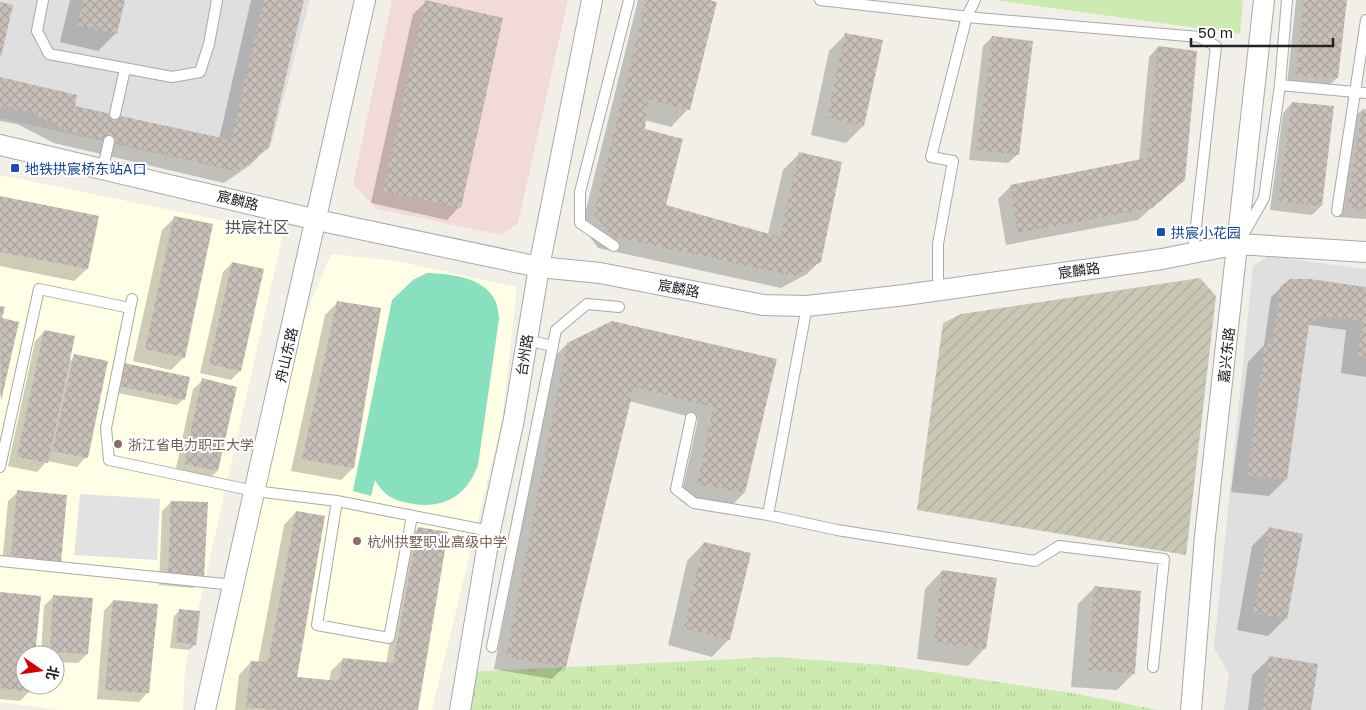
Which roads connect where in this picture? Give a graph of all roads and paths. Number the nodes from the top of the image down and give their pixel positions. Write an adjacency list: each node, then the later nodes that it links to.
1 (43, 0): 12 (lane)
2 (217, 0): 12 (lane)
3 (365, 0): 20 (street, 舟山东路)
4 (592, 0): 25 (street, 台州路)
5 (630, 0): 22 (lane)
6 (820, 0): 10 (lane)
7 (975, 0): 10 (lane)
8 (1264, 0): 21 (street, 嘉兴东路)
9 (1287, 0): 13 (lane)
10 (967, 16): 24 (lane); 26 (lane)
11 (1366, 20): 14 (lane)
12 (125, 69): 15 (lane)
13 (1280, 85): 14 (lane); 21 (lane)
14 (1361, 93): 19 (lane)
15 (115, 114)
16 (109, 141): 18 (lane)
17 (0, 144): 18 (street, 宸麟路)
18 (103, 168): 20 (street, 宸麟路)
19 (1337, 211)
20 (317, 220): 25 (street, 宸麟路); 33 (street, 舟山东路)
21 (1238, 244): 23 (street, 宸麟路); 24 (street, 宸麟路); 44 (street, 嘉兴东路)
22 (614, 246)
23 (1366, 252)
24 (1193, 253): 26 (street, 宸麟路)
25 (538, 268): 27 (street, 宸麟路); 29 (street, 台州路)
26 (938, 290): 27 (street, 宸麟路)
27 (807, 306): 35 (lane)
28 (619, 307): 30 (lane)
29 (526, 340): 30 (lane); 37 (street, 台州路)
30 (553, 346): 40 (lane)
31 (691, 418): 35 (lane)
32 (0, 467): 33 (lane)
33 (254, 491): 34 (lane); 39 (street, 舟山东路)
34 (337, 501): 36 (lane); 36 (lane)
35 (768, 515): 41 (lane)
36 (412, 516): 37 (lane)
37 (490, 531): 42 (street, 台州路)
38 (0, 561): 39 (lane)
39 (234, 585): 43 (street, 舟山东路)
40 (492, 647)
41 (1153, 667)
42 (460, 705)
43 (205, 710)
44 (1191, 710)

